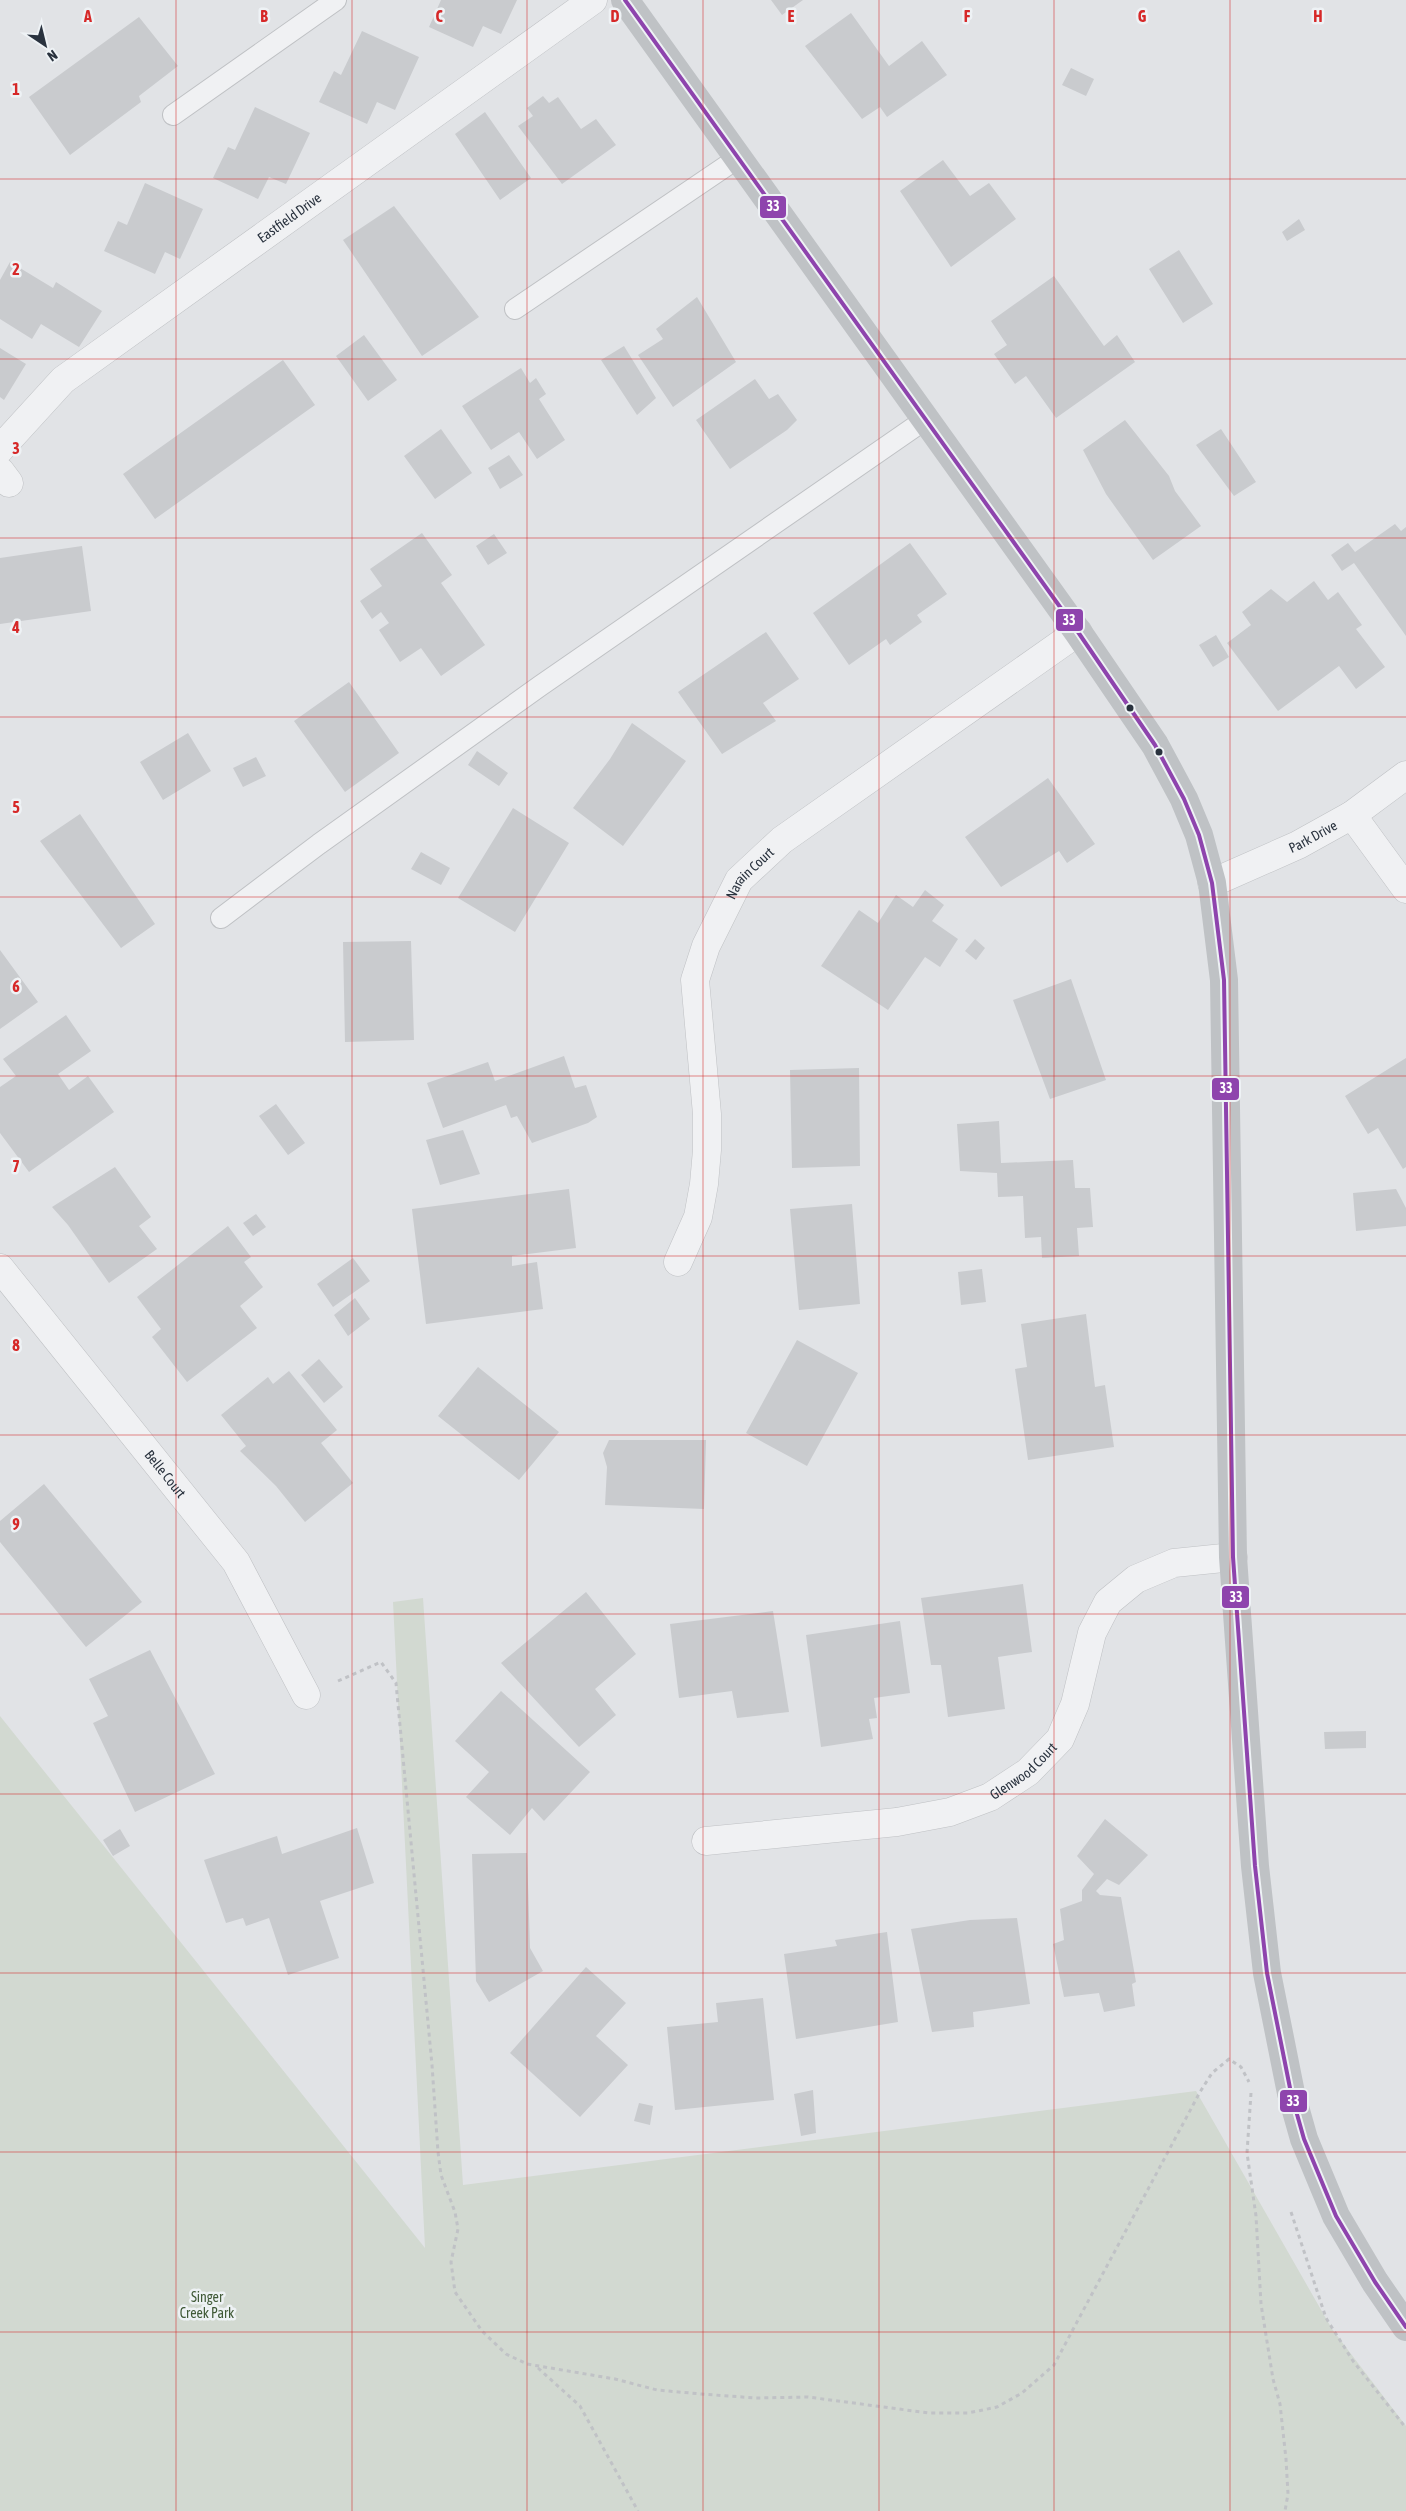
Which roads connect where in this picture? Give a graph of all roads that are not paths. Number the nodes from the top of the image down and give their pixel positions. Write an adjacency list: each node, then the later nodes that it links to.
1 (336, 0): 4 (lane)
2 (593, 0): 8 (street, Eastfield Drive)
3 (625, 0): 5 (main road)
4 (173, 115)
5 (738, 158): 6 (lane); 7 (main road)
6 (515, 309)
7 (926, 418): 9 (main road); 14 (lane)
8 (0, 449)
9 (1078, 632): 12 (main road); 15 (street, Narain Court)
10 (1406, 775): 11 (street, Park Drive)
11 (1352, 814): 12 (street, Park Drive); 13 (street)
12 (1212, 883): 17 (main road)
13 (1406, 889)
14 (221, 918)
15 (678, 1262)
16 (0, 1268): 18 (street, Belle Court)
17 (1233, 1557): 19 (street, Glenwood Court); 20 (main road)
18 (306, 1695)
19 (706, 1841)
20 (1406, 2327)

